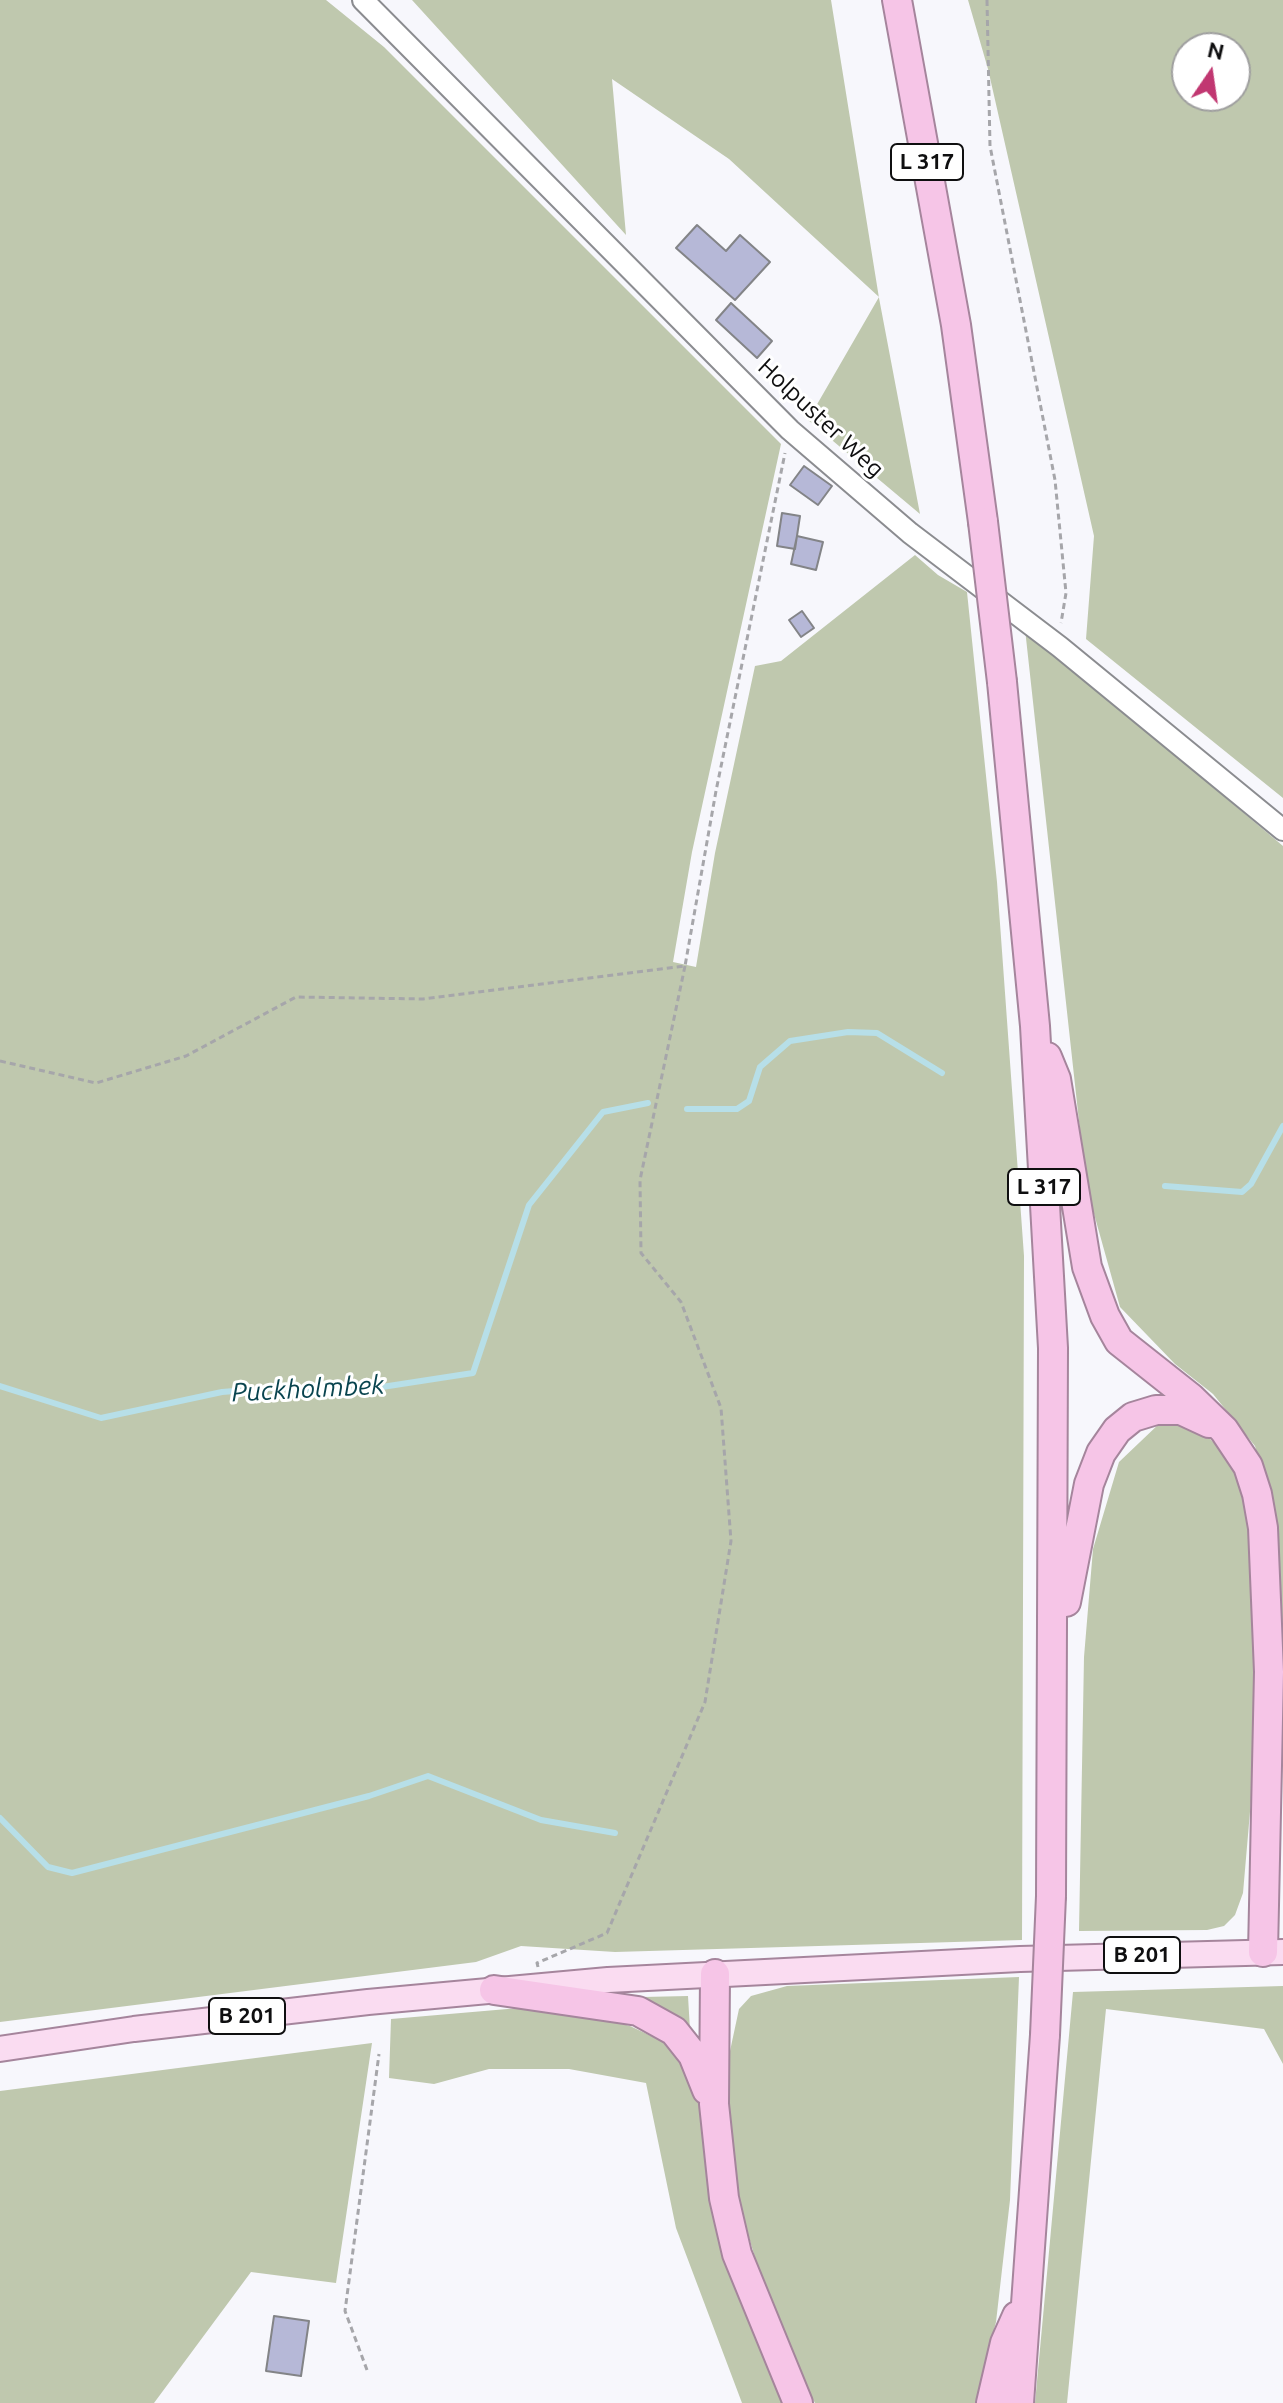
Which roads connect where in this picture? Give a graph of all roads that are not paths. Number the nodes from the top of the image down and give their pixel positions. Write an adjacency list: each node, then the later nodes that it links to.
1 (363, 0): 3 (street, Holpuster Weg)
2 (897, 0): 4 (highway, L 317, bridge)
3 (1283, 830)
4 (1035, 1026): 5 (highway); 6 (highway, L 317)
5 (1224, 1430): 6 (highway); 7 (highway)
6 (1054, 1671): 14 (highway, bridge)
7 (1268, 1822): 8 (highway); 9 (highway)
8 (1283, 1862)
9 (1273, 1952): 10 (main road, B 201)
10 (715, 1974): 11 (main road, B 201); 13 (highway)
11 (494, 1990): 12 (main road, B 201); 13 (highway)
12 (0, 2049)
13 (714, 2104): 15 (highway)
14 (1027, 2294): 16 (highway); 17 (highway)
15 (798, 2403)
16 (991, 2403)
17 (1019, 2403)

